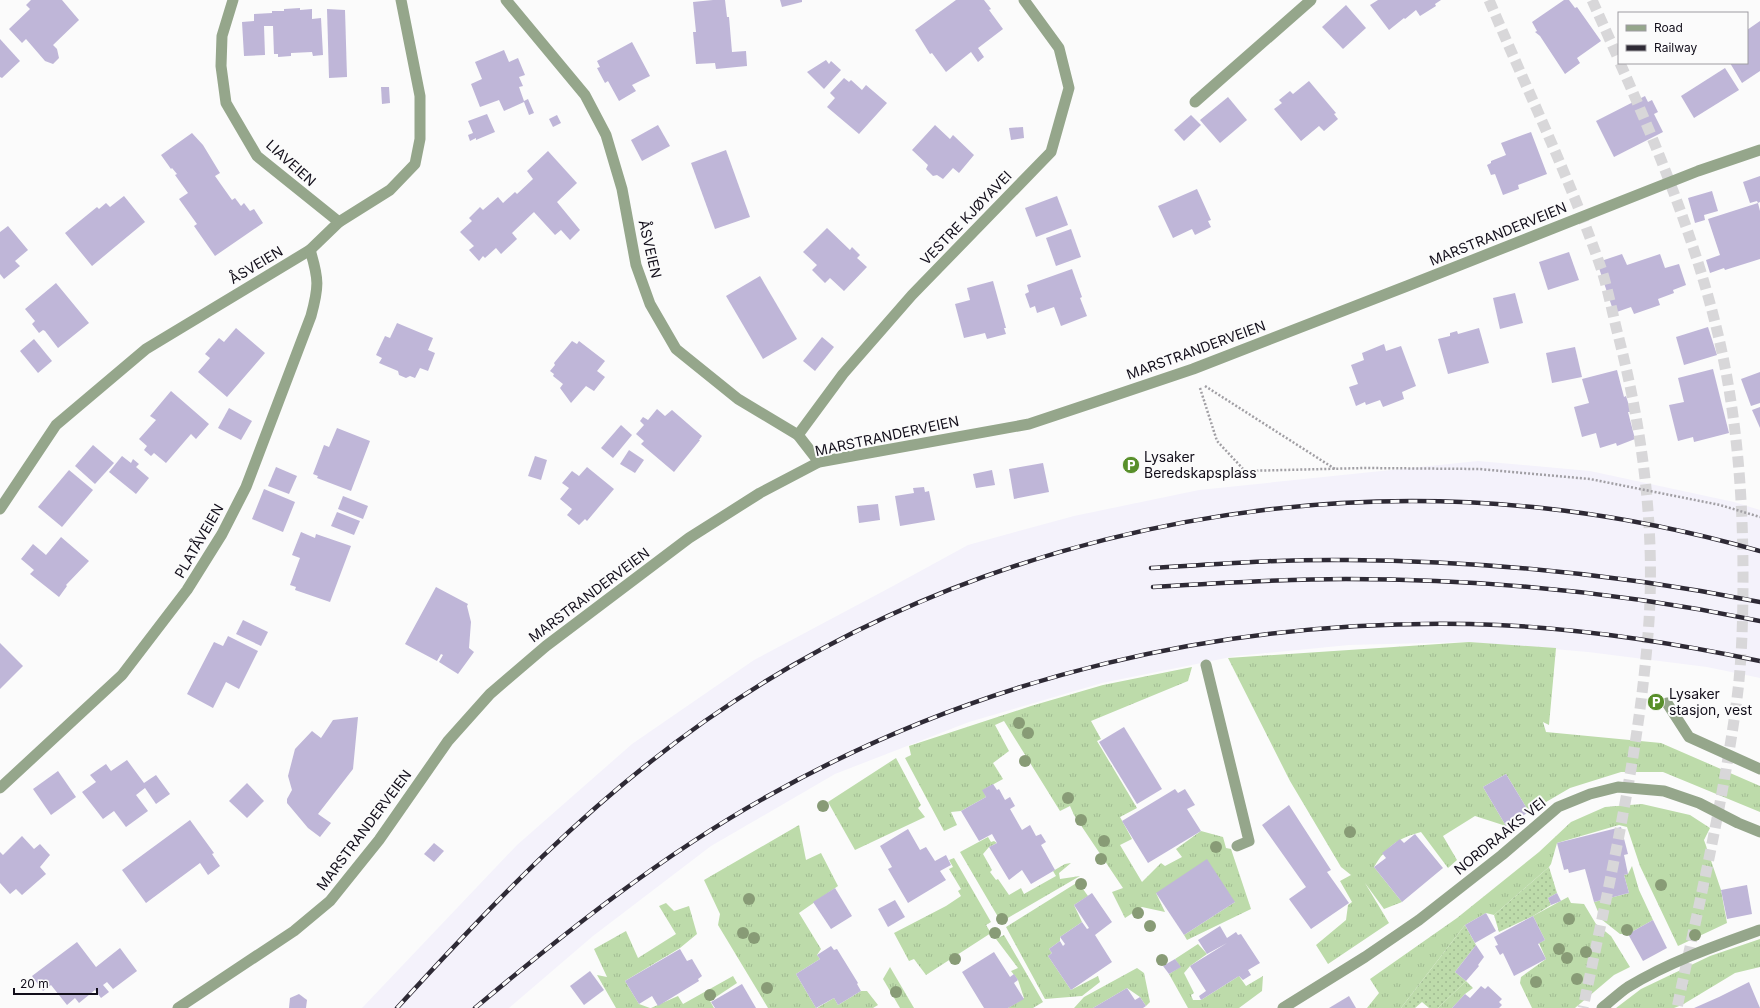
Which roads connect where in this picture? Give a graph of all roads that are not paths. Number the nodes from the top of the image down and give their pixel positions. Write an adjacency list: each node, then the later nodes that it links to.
1 (233, 0): 8 (street, LIAVEIEN)
2 (401, 0): 8 (street, ÅSVEIEN)
3 (506, 0): 10 (street, ÅSVEIEN)
4 (1024, 0): 10 (street, VESTRE KJØYAVEI)
5 (1311, 0): 6 (street)
6 (1195, 102)
7 (1760, 150): 11 (street, MARSTRANDERVEIEN)
8 (339, 222): 9 (street, ÅSVEIEN)
9 (310, 250): 12 (street, ÅSVEIEN); 16 (street, PLATÅVEIEN)
10 (798, 435): 11 (street, ÅSVEIEN)
11 (819, 462): 20 (street, MARSTRANDERVEIEN)
12 (0, 509)
13 (1206, 665): 18 (street)
14 (1667, 703): 15 (street)
15 (1760, 768)
16 (0, 788)
17 (1760, 832): 21 (street, NORDRAAKS VEI)
18 (1237, 846)
19 (1760, 930): 22 (street)
20 (178, 1008)
21 (1283, 1008)
22 (1602, 1008)

